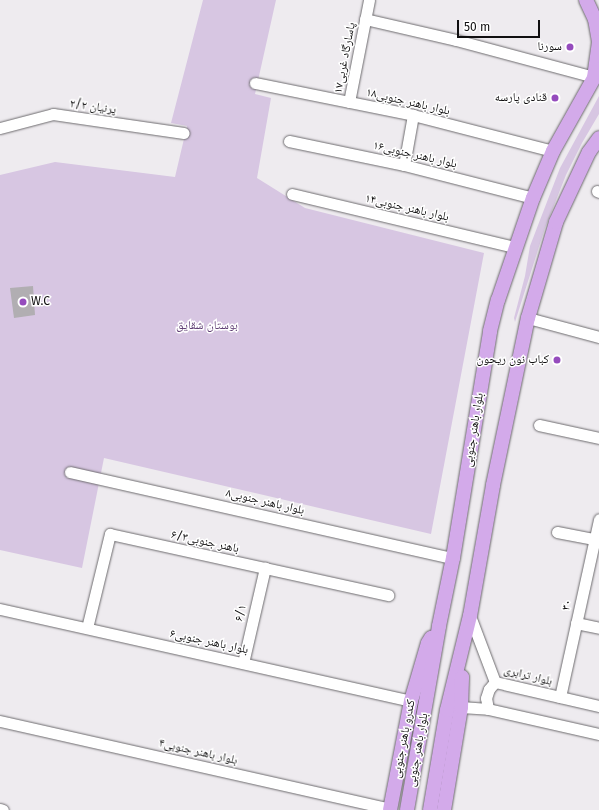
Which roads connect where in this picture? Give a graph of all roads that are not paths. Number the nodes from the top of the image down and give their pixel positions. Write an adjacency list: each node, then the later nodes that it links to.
1 (369, 0): 3 (street, ۱۷پاسارگاد غربی)
2 (586, 0): 4 (main road)
3 (365, 19): 4 (street); 6 (street, ۱۷پاسارگاد غربی)
4 (595, 76): 12 (main road, بلوار باهنر جنوبی)
5 (255, 83): 6 (street, ۱۸بلوار باهنر جنوبی)
6 (349, 102): 7 (street, ۱۸بلوار باهنر جنوبی)
7 (413, 115): 12 (street, ۱۸بلوار باهنر جنوبی); 13 (street)
8 (0, 128): 9 (street, پرنیان ۲/۲)
9 (184, 133)
10 (599, 138): 17 (main road, بلوار باهنر جنوبی)
11 (289, 141): 13 (street, بلوار باهنر جنوبی۱۶)
12 (553, 151): 15 (main road, بلوار باهنر جنوبی)
13 (404, 165): 15 (street, بلوار باهنر جنوبی۱۶)
14 (292, 194): 16 (street, بلوار باهنر جنوبی۱۴)
15 (533, 198): 16 (main road, بلوار باهنر جنوبی)
16 (515, 247): 25 (main road, بلوار باهنر جنوبی)
17 (528, 318): 18 (street); 29 (main road, بلوار باهنر جنوبی)
18 (599, 337)
19 (539, 424): 20 (street)
20 (599, 438)
21 (70, 472): 25 (street, ۸بلوار باهنر جنوبی)
22 (599, 519): 24 (street, ۳۰)
23 (557, 532): 24 (street)
24 (597, 540): 30 (street, ۳۰)
25 (453, 558): 31 (main road, بلوار باهنر جنوبی)
26 (265, 568): 27 (street, ۶/۳باهنر جنوبی); 32 (street, ۶/۳باهنر جنوبی); 35 (street, ۶/۱)
27 (388, 595)
28 (0, 609): 32 (street, بلوار باهنر جنوبی۶)
29 (470, 616): 34 (main road, بلوار باهنر جنوبی); 36 (street, بلوار ترابری)
30 (576, 623): 33 (street); 37 (street, ۳۰)
31 (439, 626): 38 (main road, کندرو باهنر جنوبی); 47 (main road, بلوار باهنر جنوبی)
32 (87, 628): 35 (street, بلوار باهنر جنوبی۶)
33 (599, 628)
34 (464, 645): 40 (main road); 48 (main road, بلوار باهنر جنوبی)
35 (244, 663): 38 (street, بلوار باهنر جنوبی۶)
36 (495, 682): 37 (street, بلوار ترابری); 41 (street)
37 (560, 697): 39 (street, بلوار ترابری)
38 (411, 701): 45 (main road, کندرو باهنر جنوبی)
39 (599, 706)
40 (460, 707): 41 (street); 49 (main road)
41 (488, 709): 43 (street)
42 (0, 722): 45 (street, بلوار باهنر جنوبی۴)
43 (599, 734)
44 (0, 809): 46 (street)
45 (390, 809)
46 (3, 810)
47 (407, 810)
48 (430, 810)
49 (444, 810)

